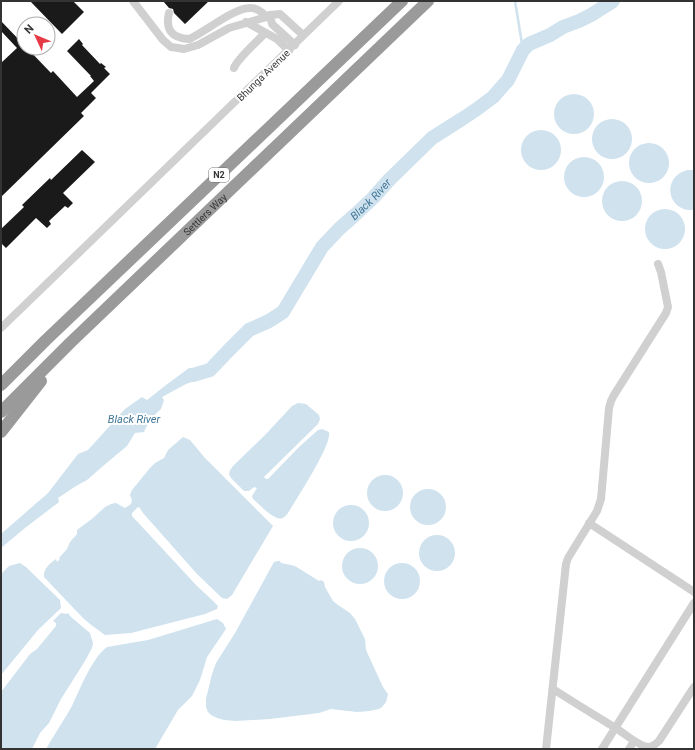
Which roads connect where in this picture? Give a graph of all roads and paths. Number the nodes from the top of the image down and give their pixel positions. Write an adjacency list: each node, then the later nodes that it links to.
1 (133, 1): 7 (lane)
2 (339, 1): 9 (lane, Bhunga Avenue)
3 (402, 1): 14 (highway, Settlers Way / N2)
4 (428, 1): 15 (highway, Settlers Way / N2)
5 (169, 13): 6 (lane)
6 (269, 16): 7 (lane); 9 (lane); 10 (lane)
7 (246, 22): 8 (lane)
8 (265, 33): 10 (lane); 11 (lane)
9 (303, 35): 10 (lane, Bhunga Avenue)
10 (292, 48): 13 (lane, Bhunga Avenue)
11 (234, 68)
12 (658, 264): 20 (lane)
13 (1, 328)
14 (46, 340): 16 (highway); 17 (highway, Settlers Way / N2)
15 (70, 343): 18 (highway, Settlers Way / N2); 19 (highway)
16 (1, 375)
17 (1, 385)
18 (1, 412)
19 (1, 432)
20 (589, 523): 21 (lane); 24 (lane)
21 (694, 592)
22 (694, 603): 25 (lane)
23 (694, 687): 26 (lane)
24 (552, 689): 25 (lane); 27 (lane)
25 (616, 728): 26 (lane); 28 (lane)
26 (634, 741): 29 (lane)
27 (546, 749)
28 (602, 749)
29 (629, 749)

